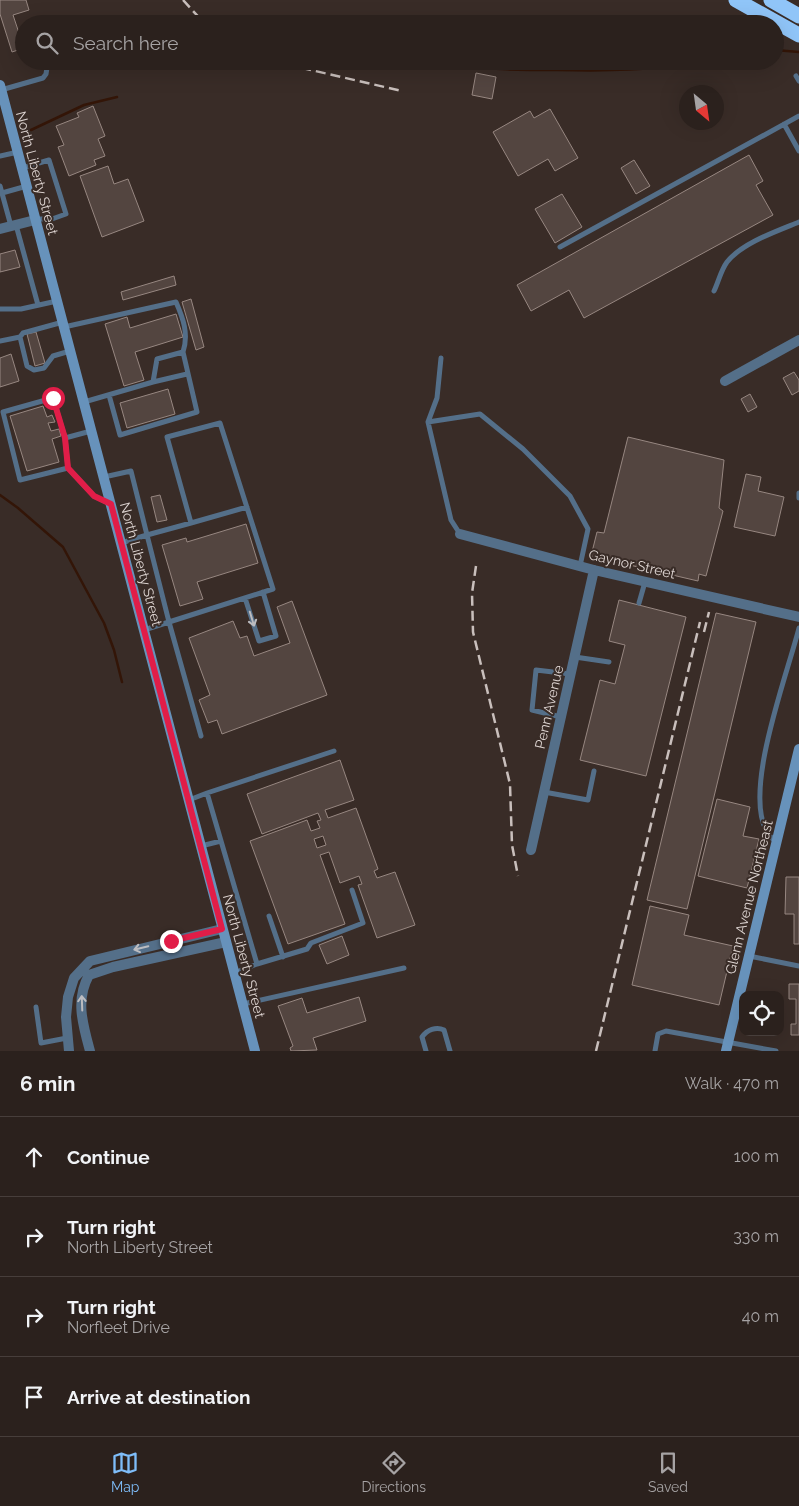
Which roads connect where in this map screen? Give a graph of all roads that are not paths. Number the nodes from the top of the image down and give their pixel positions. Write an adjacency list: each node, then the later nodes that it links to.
1 (736, 0): 3 (highway)
2 (771, 0): 4 (highway)
3 (763, 15)
4 (799, 16)
5 (784, 27): 6 (highway)
6 (799, 35)
7 (47, 70): 8 (lane)
8 (1, 87): 12 (main road, North Liberty Street)
9 (799, 116): 10 (lane)
10 (784, 124): 11 (lane); 22 (lane)
11 (799, 151)
12 (18, 152): 13 (lane); 14 (main road, North Liberty Street)
13 (0, 156)
14 (22, 168): 16 (main road, North Liberty Street); 18 (lane)
15 (0, 186): 17 (lane)
16 (27, 186): 17 (lane); 18 (main road, North Liberty Street)
17 (2, 193): 20 (lane)
18 (36, 220): 20 (street); 24 (main road, North Liberty Street)
19 (799, 222): 23 (lane)
20 (13, 225): 21 (street); 25 (lane)
21 (0, 229)
22 (560, 247)
23 (714, 291)
24 (57, 301): 25 (lane); 27 (main road, North Liberty Street)
25 (38, 305): 26 (lane)
26 (0, 309)
27 (63, 325): 28 (lane); 31 (main road, North Liberty Street); 32 (lane)
28 (20, 337): 30 (lane); 31 (lane)
29 (799, 340): 35 (street)
30 (0, 341)
31 (70, 351): 38 (main road, North Liberty Street)
32 (183, 352): 34 (lane); 36 (lane)
33 (441, 358): 39 (lane)
34 (187, 374): 36 (lane); 37 (lane)
35 (725, 381)
36 (153, 382): 37 (lane)
37 (109, 395): 38 (lane)
38 (84, 402): 40 (main road, North Liberty Street)
39 (428, 422): 49 (lane); 52 (lane)
40 (91, 430): 41 (lane); 43 (main road, North Liberty Street)
41 (65, 438): 42 (lane); 42 (lane)
42 (68, 468): 46 (lane)
43 (104, 477): 46 (main road, North Liberty Street); 50 (lane)
44 (799, 493): 45 (lane)
45 (799, 498)
46 (111, 504): 51 (main road, North Liberty Street)
47 (247, 507): 48 (lane); 48 (lane); 55 (lane)
48 (190, 523): 50 (lane)
49 (460, 534): 52 (street, Gaynor Street)
50 (147, 535): 51 (lane); 59 (lane)
51 (120, 543): 61 (main road, North Liberty Street)
52 (580, 566): 53 (street, Gaynor Street)
53 (594, 570): 54 (street, Gaynor Street); 62 (street, Penn Avenue)
54 (645, 582): 57 (lane); 58 (street, Gaynor Street)
55 (263, 592): 56 (lane); 56 (lane, one-way to 55)
56 (245, 598): 59 (lane)
57 (639, 604)
58 (799, 617)
59 (169, 622): 61 (lane); 66 (lane)
60 (799, 628): 75 (lane)
61 (143, 630): 73 (main road, North Liberty Street)
62 (575, 657): 63 (lane); 64 (street, Penn Avenue)
63 (609, 662)
64 (571, 674): 65 (street, Penn Avenue); 65 (lane)
65 (561, 717): 71 (street, Penn Avenue)
66 (201, 736)
67 (799, 750): 70 (main road, Glenn Avenue Northeast)
68 (334, 751): 72 (lane)
69 (594, 771): 71 (lane)
70 (796, 776): 75 (main road, Glenn Avenue Northeast)
71 (544, 792): 77 (street, Penn Avenue)
72 (207, 793): 73 (lane); 74 (lane)
73 (188, 800): 76 (main road, North Liberty Street)
74 (221, 842): 76 (lane); 87 (lane)
75 (777, 842): 85 (main road, Glenn Avenue Northeast)
76 (200, 846): 80 (main road, North Liberty Street)
77 (531, 850)
78 (352, 890): 84 (lane)
79 (269, 916): 84 (lane)
80 (222, 929): 81 (street); 82 (main road, North Liberty Street)
81 (171, 941): 83 (street); 86 (street, one-way to 86)
82 (226, 942): 83 (street); 91 (main road, North Liberty Street)
83 (174, 954): 90 (street)
84 (283, 956): 87 (lane)
85 (749, 956): 88 (lane); 92 (main road, Glenn Avenue Northeast)
86 (99, 958): 90 (street); 96 (street)
87 (257, 964): 91 (lane)
88 (799, 966)
89 (404, 968): 93 (lane)
90 (102, 970): 99 (street, one-way to 90)
91 (234, 973): 93 (main road, North Liberty Street)
92 (743, 991)
93 (242, 1004): 100 (main road, North Liberty Street)
94 (36, 1007): 96 (lane)
95 (739, 1013): 97 (main road, Glenn Avenue Northeast)
96 (67, 1038): 98 (street)
97 (728, 1046): 103 (lane); 104 (lane)
98 (69, 1051)
99 (90, 1051)
100 (255, 1051)
101 (426, 1051): 102 (lane)
102 (450, 1051)
103 (655, 1051)
104 (776, 1051)

